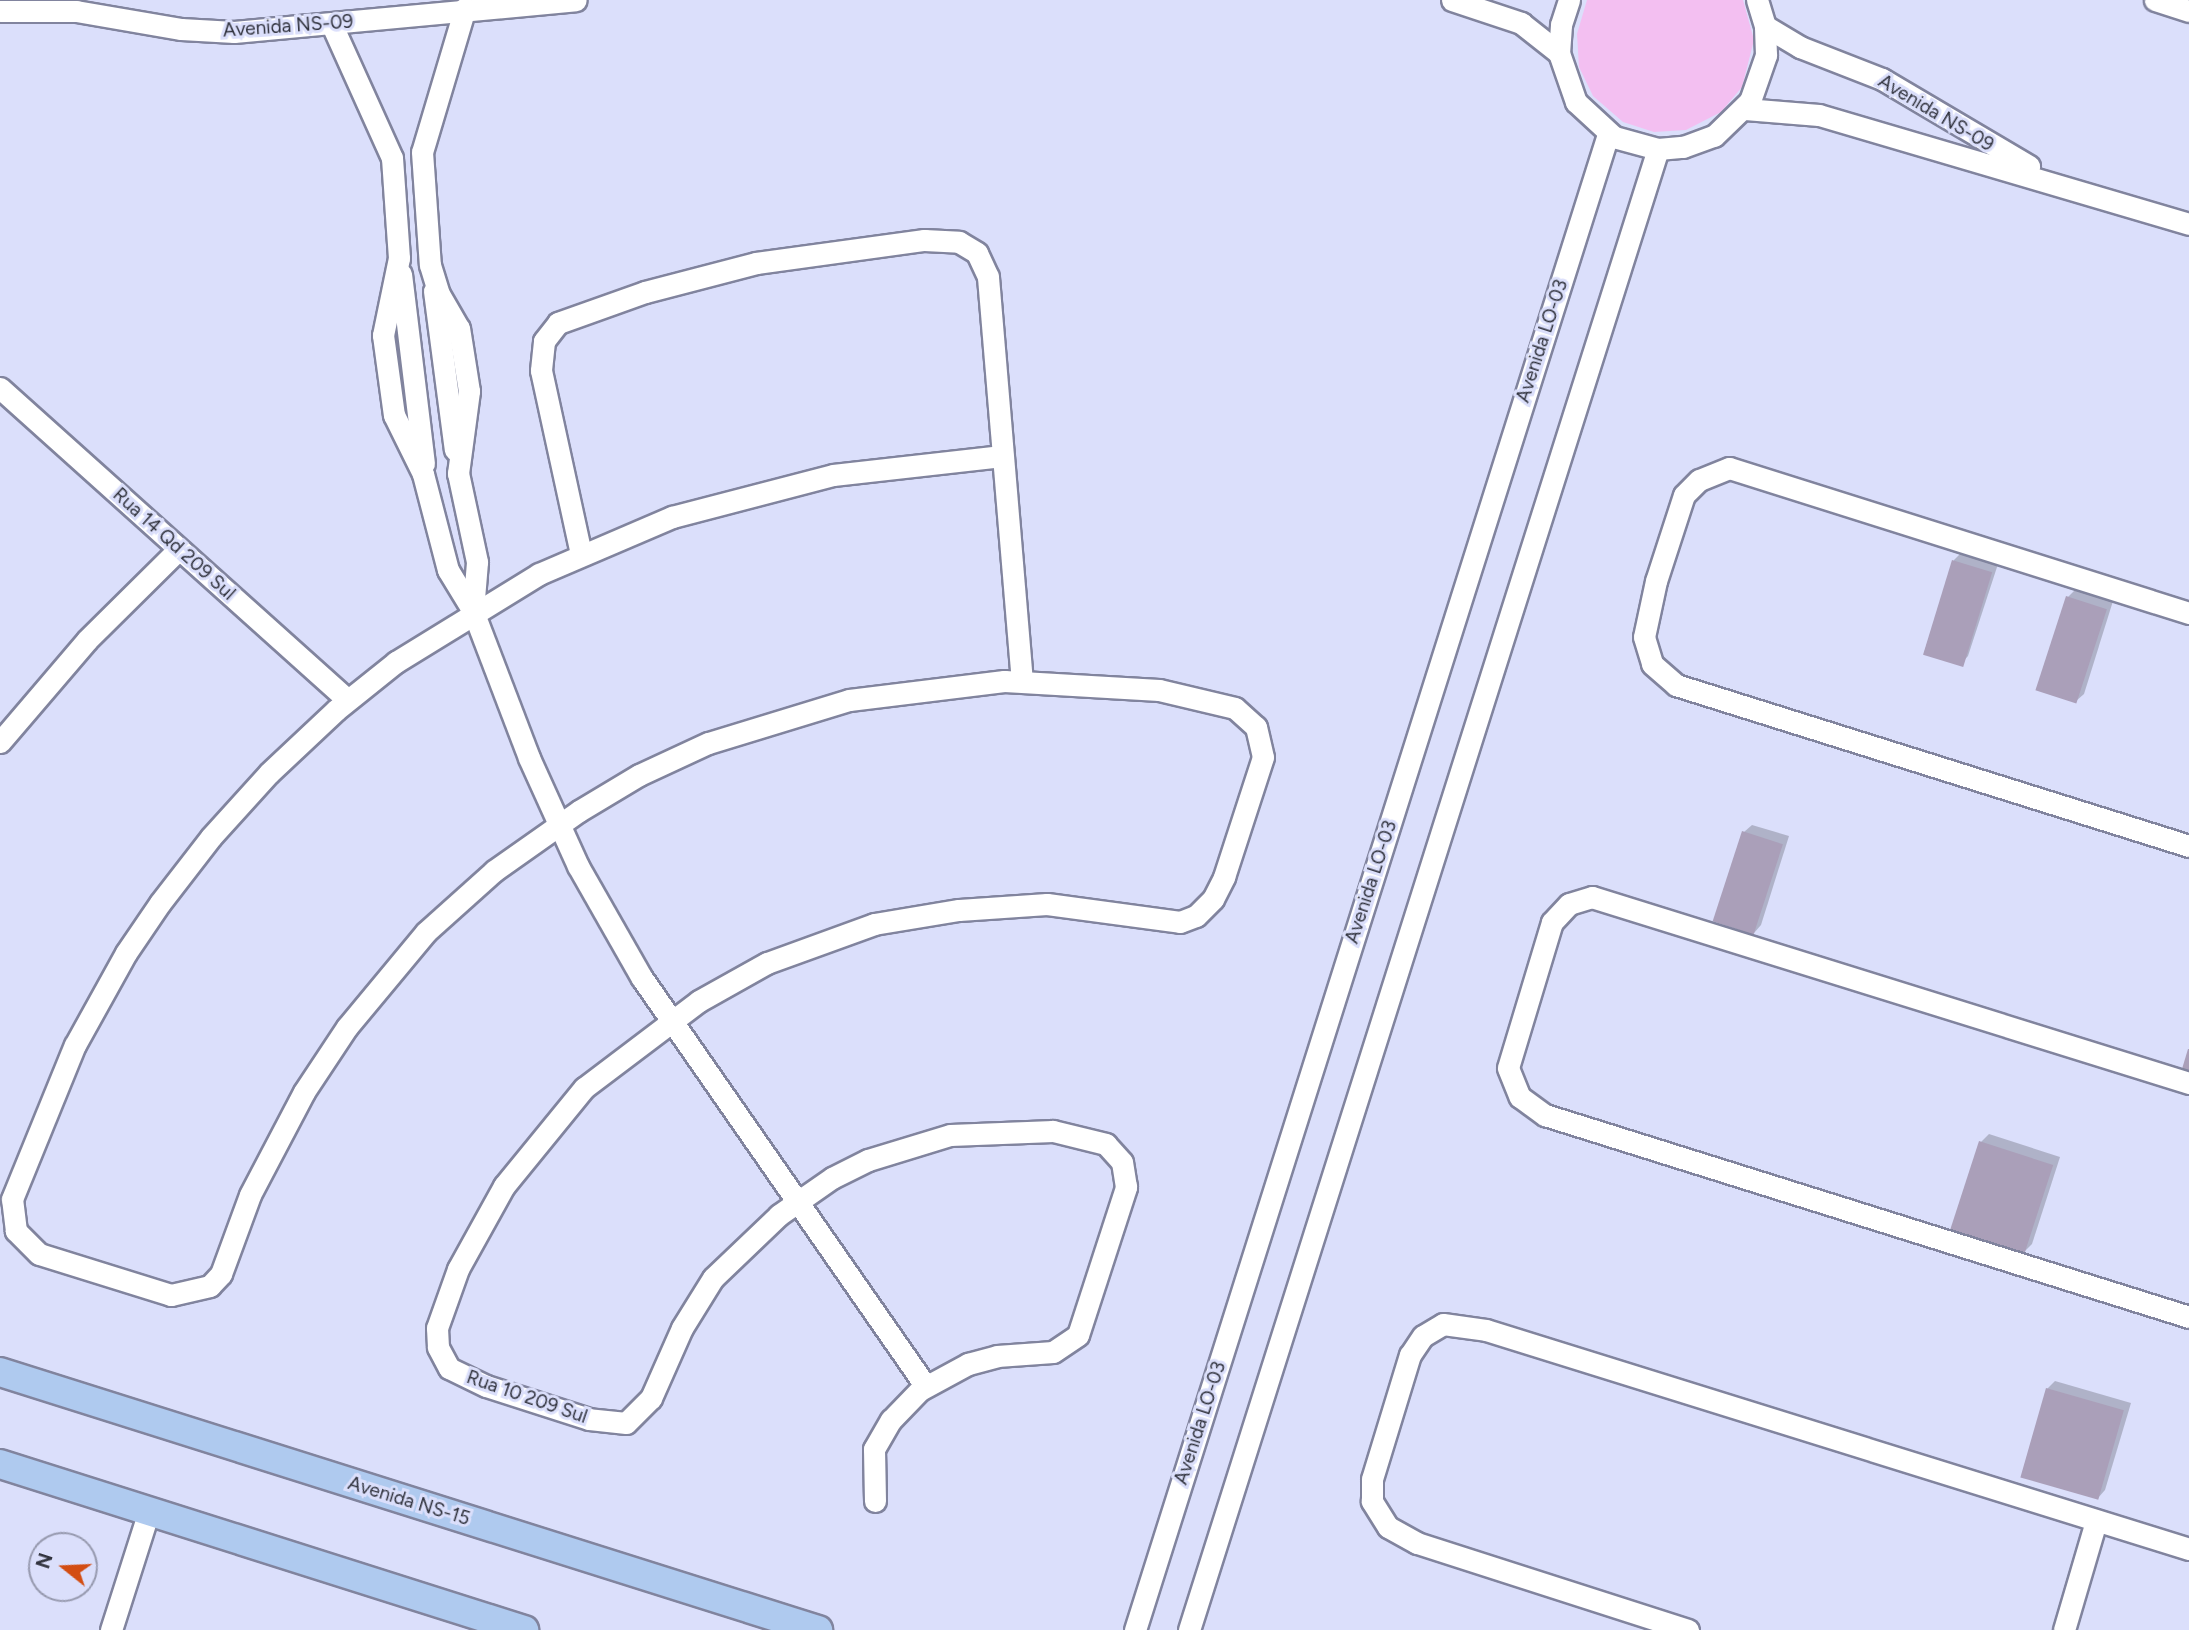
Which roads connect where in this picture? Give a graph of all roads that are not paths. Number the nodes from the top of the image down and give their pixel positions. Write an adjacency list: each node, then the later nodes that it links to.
1 (576, 0): 6 (street, Avenida NS-09)
2 (1452, 0): 11 (street)
3 (1569, 0): 11 (street)
4 (1757, 0): 10 (street)
5 (2155, 0): 8 (street)
6 (465, 8): 9 (street, Avenida NS-09); 15 (street)
7 (0, 11): 9 (street, Avenida NS-09)
8 (2189, 11)
9 (332, 25): 16 (street)
10 (1765, 26): 12 (street); 17 (street, Avenida NS-09)
11 (1559, 53): 13 (street)
12 (1745, 108): 14 (street); 17 (street, Avenida NS-09)
13 (1608, 134): 14 (street); 44 (street, Avenida LO-03)
14 (1658, 149): 45 (street)
15 (422, 156): 16 (street); 23 (street)
16 (392, 158): 23 (street)
17 (2068, 187): 18 (street, Avenida NS-09)
18 (2189, 224)
19 (4, 399): 21 (street, Rua 14 Qd 209 Sul)
20 (1002, 456): 22 (street); 22 (street); 25 (street)
21 (179, 549): 26 (street, Rua 14 Qd 209 Sul); 27 (street)
22 (580, 554): 23 (street)
23 (473, 611): 26 (street); 28 (street)
24 (2189, 613): 29 (street)
25 (1022, 681): 28 (street); 30 (street)
26 (348, 700): 28 (street)
27 (0, 743)
28 (559, 825): 30 (street)
29 (2189, 846)
30 (670, 1021): 32 (street); 32 (street, Rua 10 209 Sul)
31 (2189, 1083): 33 (street)
32 (797, 1201): 35 (street); 35 (street)
33 (2189, 1317)
34 (0, 1373): 43 (main road, Avenida NS-15)
35 (926, 1386): 37 (street)
36 (0, 1464): 38 (main road)
37 (875, 1501)
38 (149, 1511): 41 (street); 42 (main road)
39 (2096, 1521): 40 (street); 46 (street); 47 (street)
40 (2189, 1549)
41 (111, 1630)
42 (524, 1630)
43 (818, 1630)
44 (1135, 1630)
45 (1189, 1630)
46 (1688, 1630)
47 (2064, 1630)

